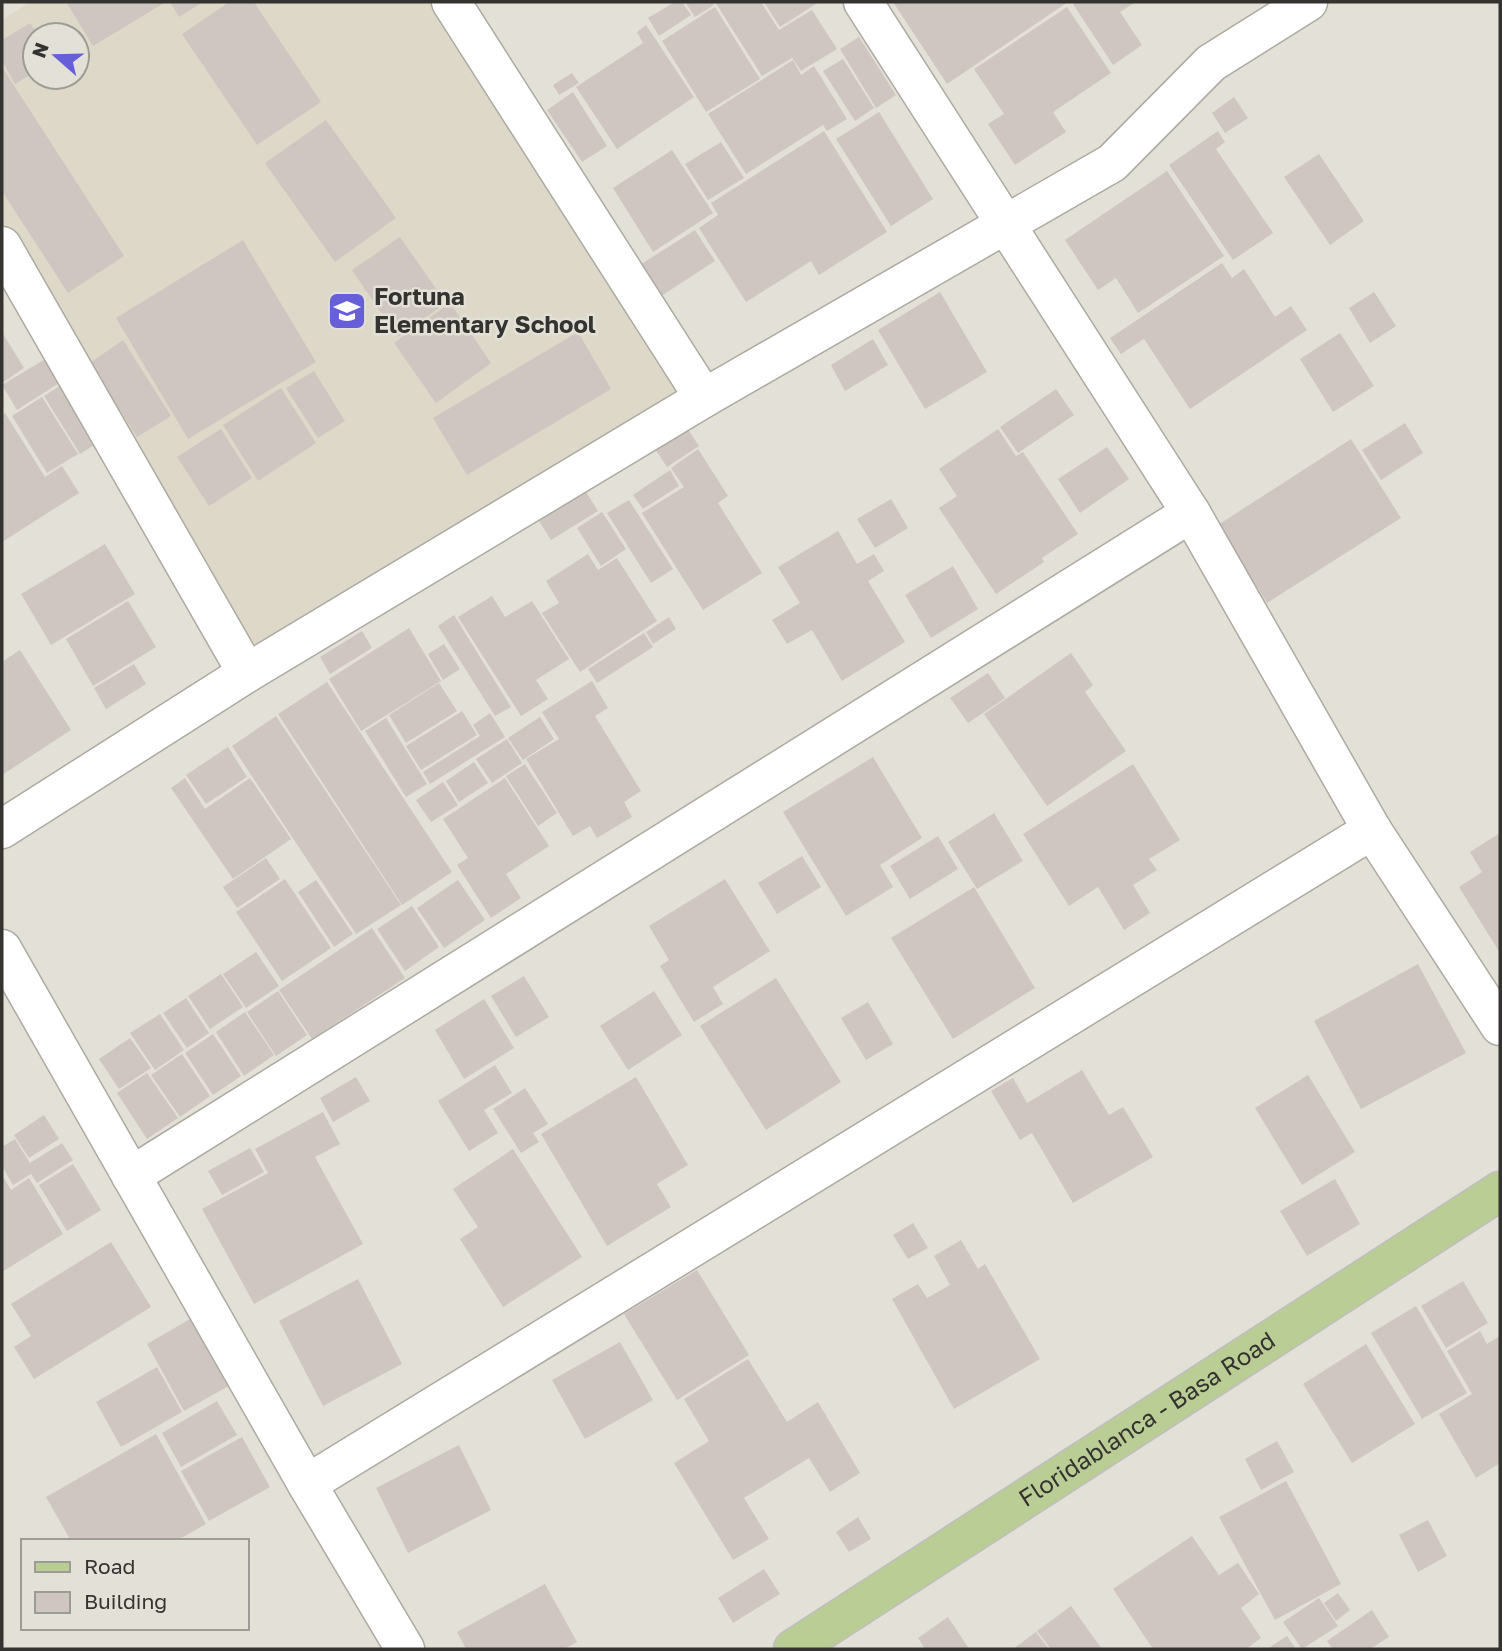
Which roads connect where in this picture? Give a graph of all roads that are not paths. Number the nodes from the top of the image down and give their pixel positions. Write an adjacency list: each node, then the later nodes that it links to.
1 (451, 2): 6 (street)
2 (863, 2): 4 (street)
3 (1308, 2): 4 (street)
4 (1004, 223): 6 (street); 7 (street)
5 (2, 246): 8 (street)
6 (704, 398): 8 (street)
7 (1191, 513): 10 (street); 13 (street)
8 (247, 673): 9 (street)
9 (2, 830)
10 (1373, 830): 12 (street); 15 (street)
11 (2, 949): 13 (street)
12 (1500, 1026)
13 (131, 1177): 15 (street)
14 (1500, 1191): 17 (main road, Floridablanca - Basa Road)
15 (307, 1484): 16 (street)
16 (405, 1649)
17 (793, 1649)

